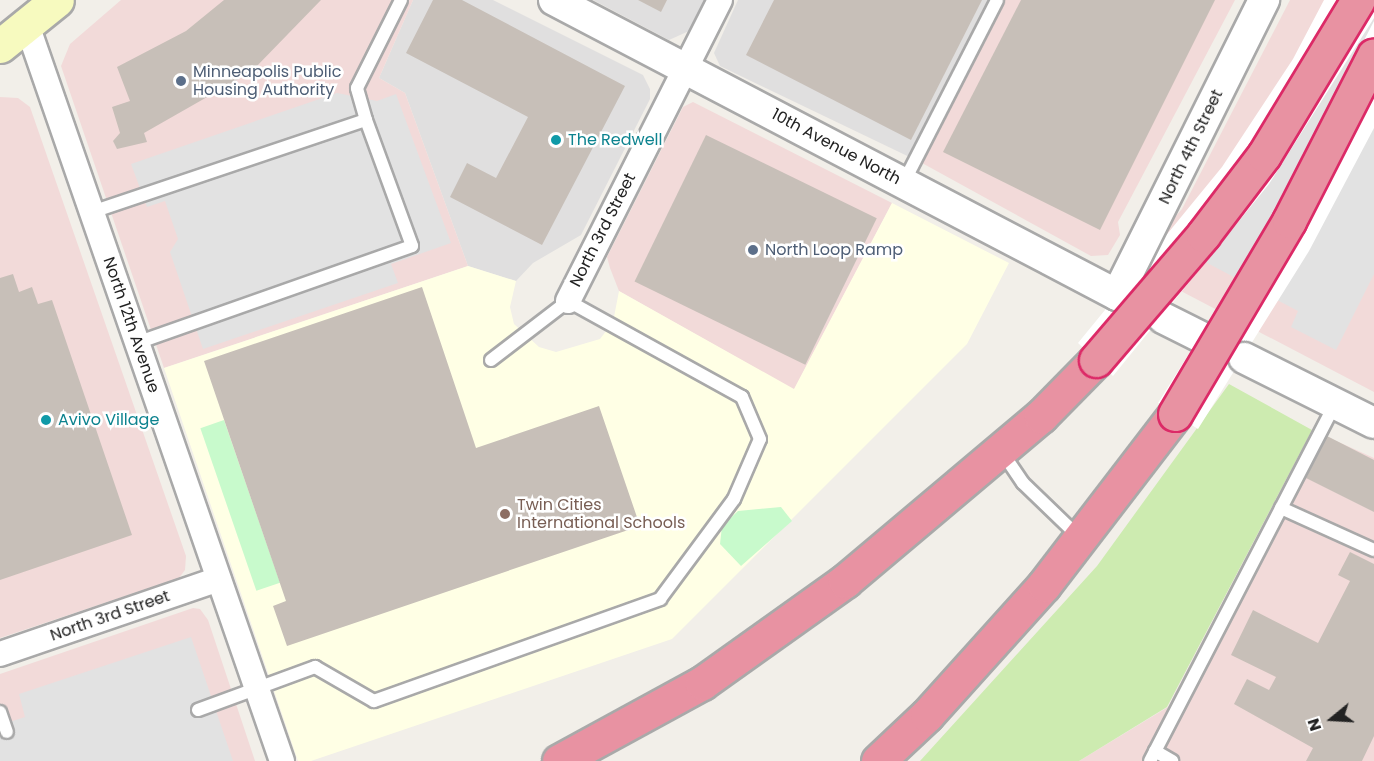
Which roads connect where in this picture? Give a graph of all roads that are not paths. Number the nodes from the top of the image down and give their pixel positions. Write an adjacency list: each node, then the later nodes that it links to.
1 (57, 0): 8 (main road)
2 (401, 0): 12 (lane)
3 (554, 0): 11 (street, 10th Avenue North)
4 (720, 0): 11 (street, North 3rd Street)
5 (997, 0): 13 (lane)
6 (1264, 0): 15 (street, North 4th Street)
7 (1358, 0): 24 (highway, bridge)
8 (27, 25): 9 (main road); 14 (street, North 12th Avenue)
9 (0, 46)
10 (1374, 55): 26 (highway, bridge)
11 (685, 68): 13 (street, 10th Avenue North); 16 (street, North 3rd Street)
12 (366, 120): 14 (lane); 19 (lane)
13 (904, 182): 15 (street, 10th Avenue North)
14 (92, 212): 19 (street, North 12th Avenue)
15 (1118, 295)
16 (568, 301): 21 (lane); 30 (lane)
17 (1163, 318): 18 (street)
18 (1201, 337)
19 (137, 343): 28 (street, North 12th Avenue)
20 (1244, 358): 22 (street)
21 (491, 360)
22 (1335, 404): 23 (street); 25 (lane)
23 (1374, 423)
24 (1001, 450): 26 (lane); 36 (highway)
25 (1281, 508): 27 (lane); 34 (lane)
26 (1082, 539): 37 (highway)
27 (1374, 550)
28 (219, 579): 29 (street, North 3rd Street); 30 (street, North 12th Avenue)
29 (0, 654)
30 (258, 691): 31 (lane); 35 (street, North 12th Avenue)
31 (198, 710)
32 (0, 712): 33 (lane)
33 (7, 732)
34 (1153, 756): 38 (lane)
35 (282, 761)
36 (558, 761)
37 (878, 761)
38 (1172, 761)

